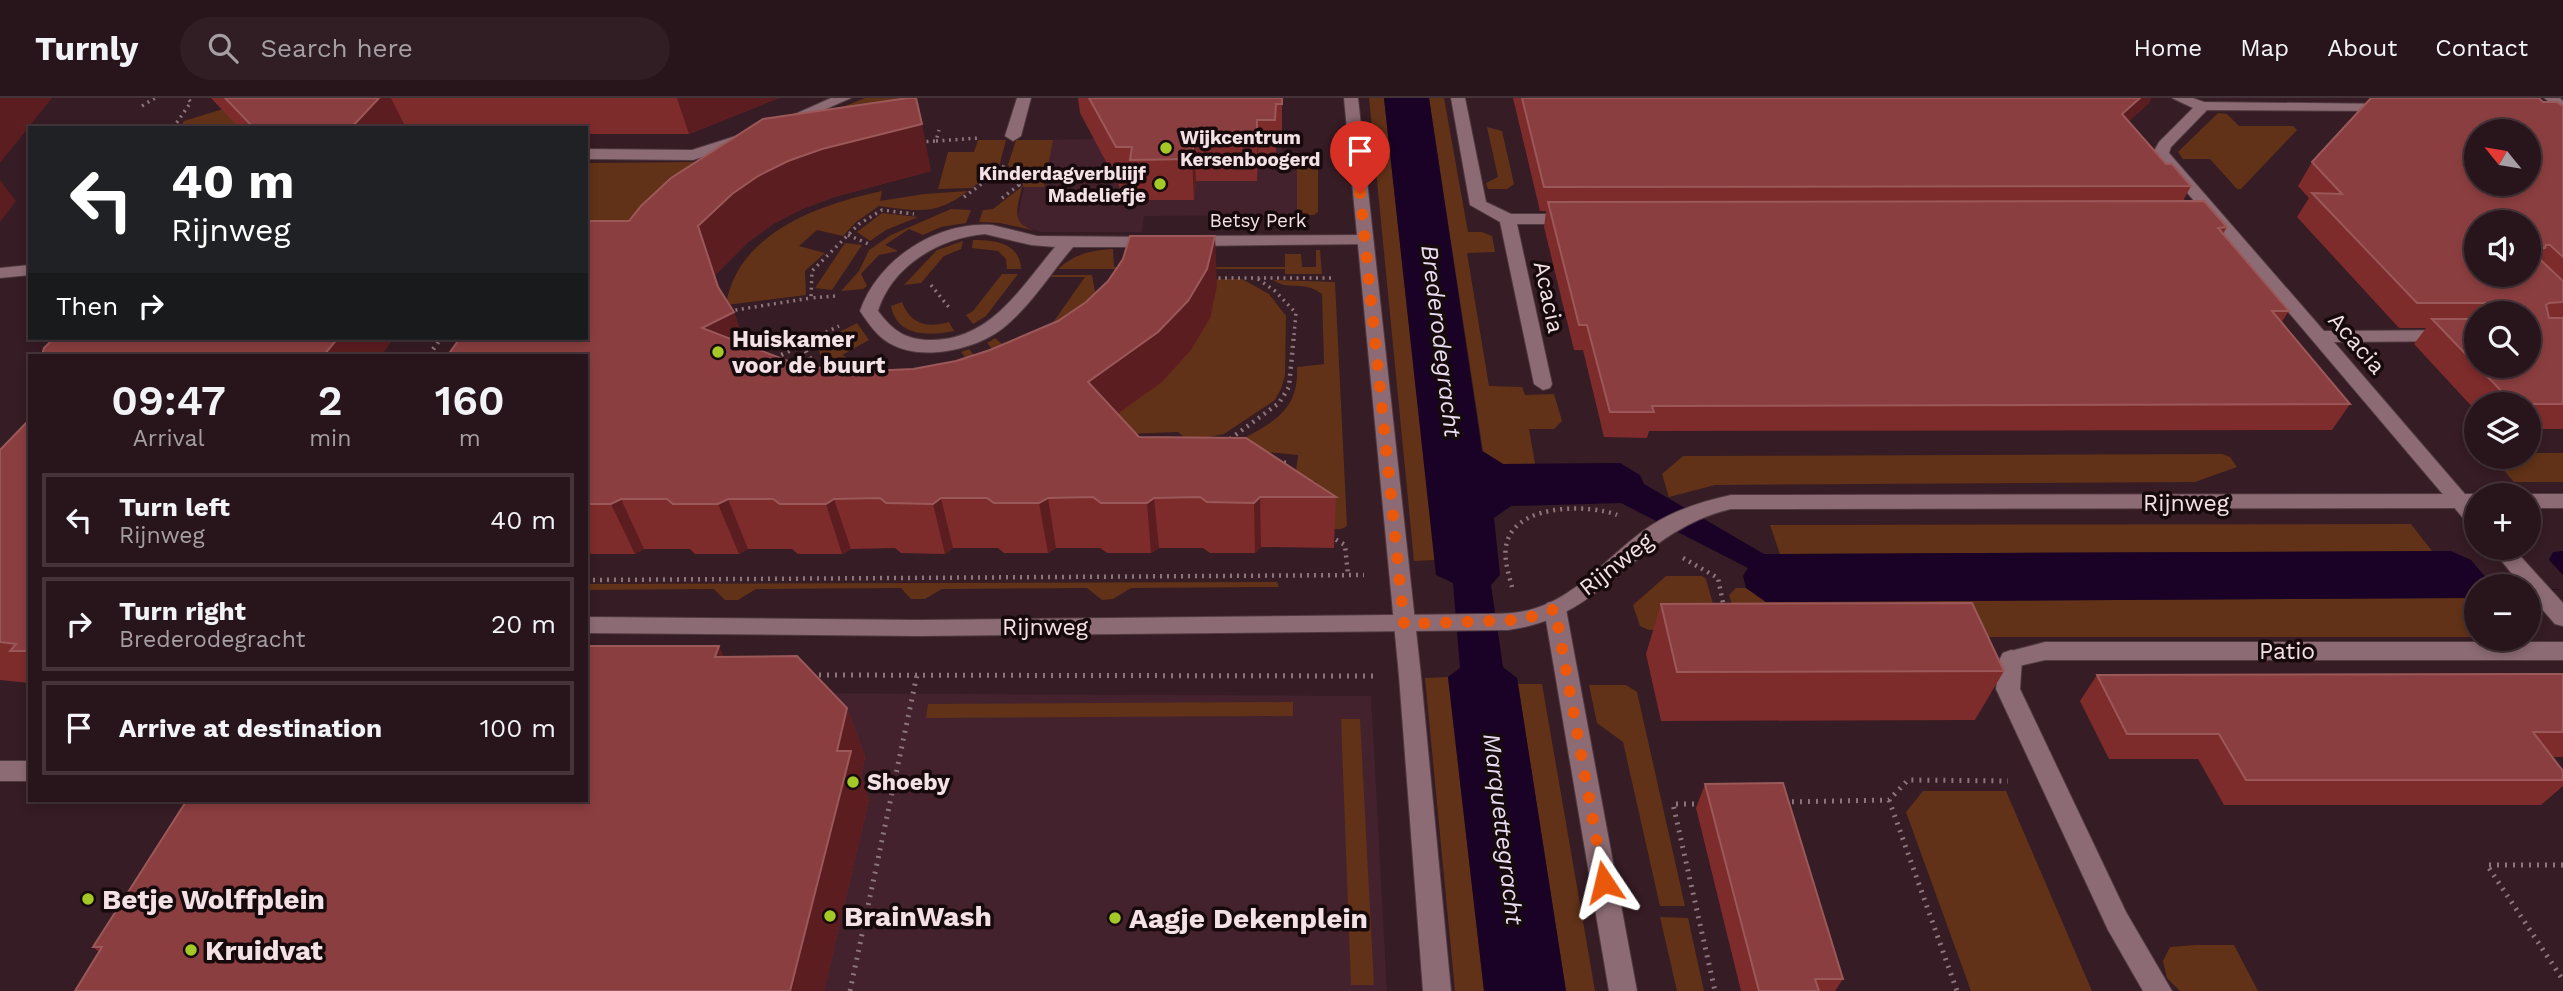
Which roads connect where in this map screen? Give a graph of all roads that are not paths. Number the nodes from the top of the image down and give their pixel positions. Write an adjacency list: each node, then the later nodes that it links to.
1 (844, 98): 12 (street)
2 (1024, 98): 11 (street)
3 (1351, 98): 17 (street)
4 (1458, 98): 15 (street)
5 (2179, 98): 7 (street)
6 (2551, 98): 10 (street)
7 (2203, 106): 8 (street); 14 (street, Acacia)
8 (2411, 107)
9 (2535, 108): 10 (street)
10 (2563, 108)
11 (1013, 136)
12 (588, 154)
13 (2188, 218): 14 (street)
14 (2215, 218): 22 (street, Acacia)
15 (1508, 219): 16 (street); 23 (street, Acacia)
16 (1588, 219)
17 (1365, 240): 18 (street, Betsy Perk); 31 (street)
18 (1068, 242): 18 (street, Betsy Perk)
19 (28, 270): 20 (street)
20 (0, 273)
21 (2464, 335): 22 (street)
22 (2320, 337): 24 (street, Acacia)
23 (1542, 384)
24 (2464, 497)
25 (2464, 501): 29 (street, Rijnweg)
26 (2541, 501): 27 (street)
27 (2563, 501)
28 (2512, 560): 30 (street)
29 (1555, 609): 31 (street, Rijnweg); 38 (street)
30 (2563, 618)
31 (1404, 624): 32 (street, Rijnweg); 37 (street)
32 (588, 625)
33 (2563, 650): 39 (street, Patio)
34 (28, 761): 35 (street)
35 (1, 771): 36 (street)
36 (28, 771)
37 (1437, 991)
38 (1623, 991)
39 (2158, 991)

